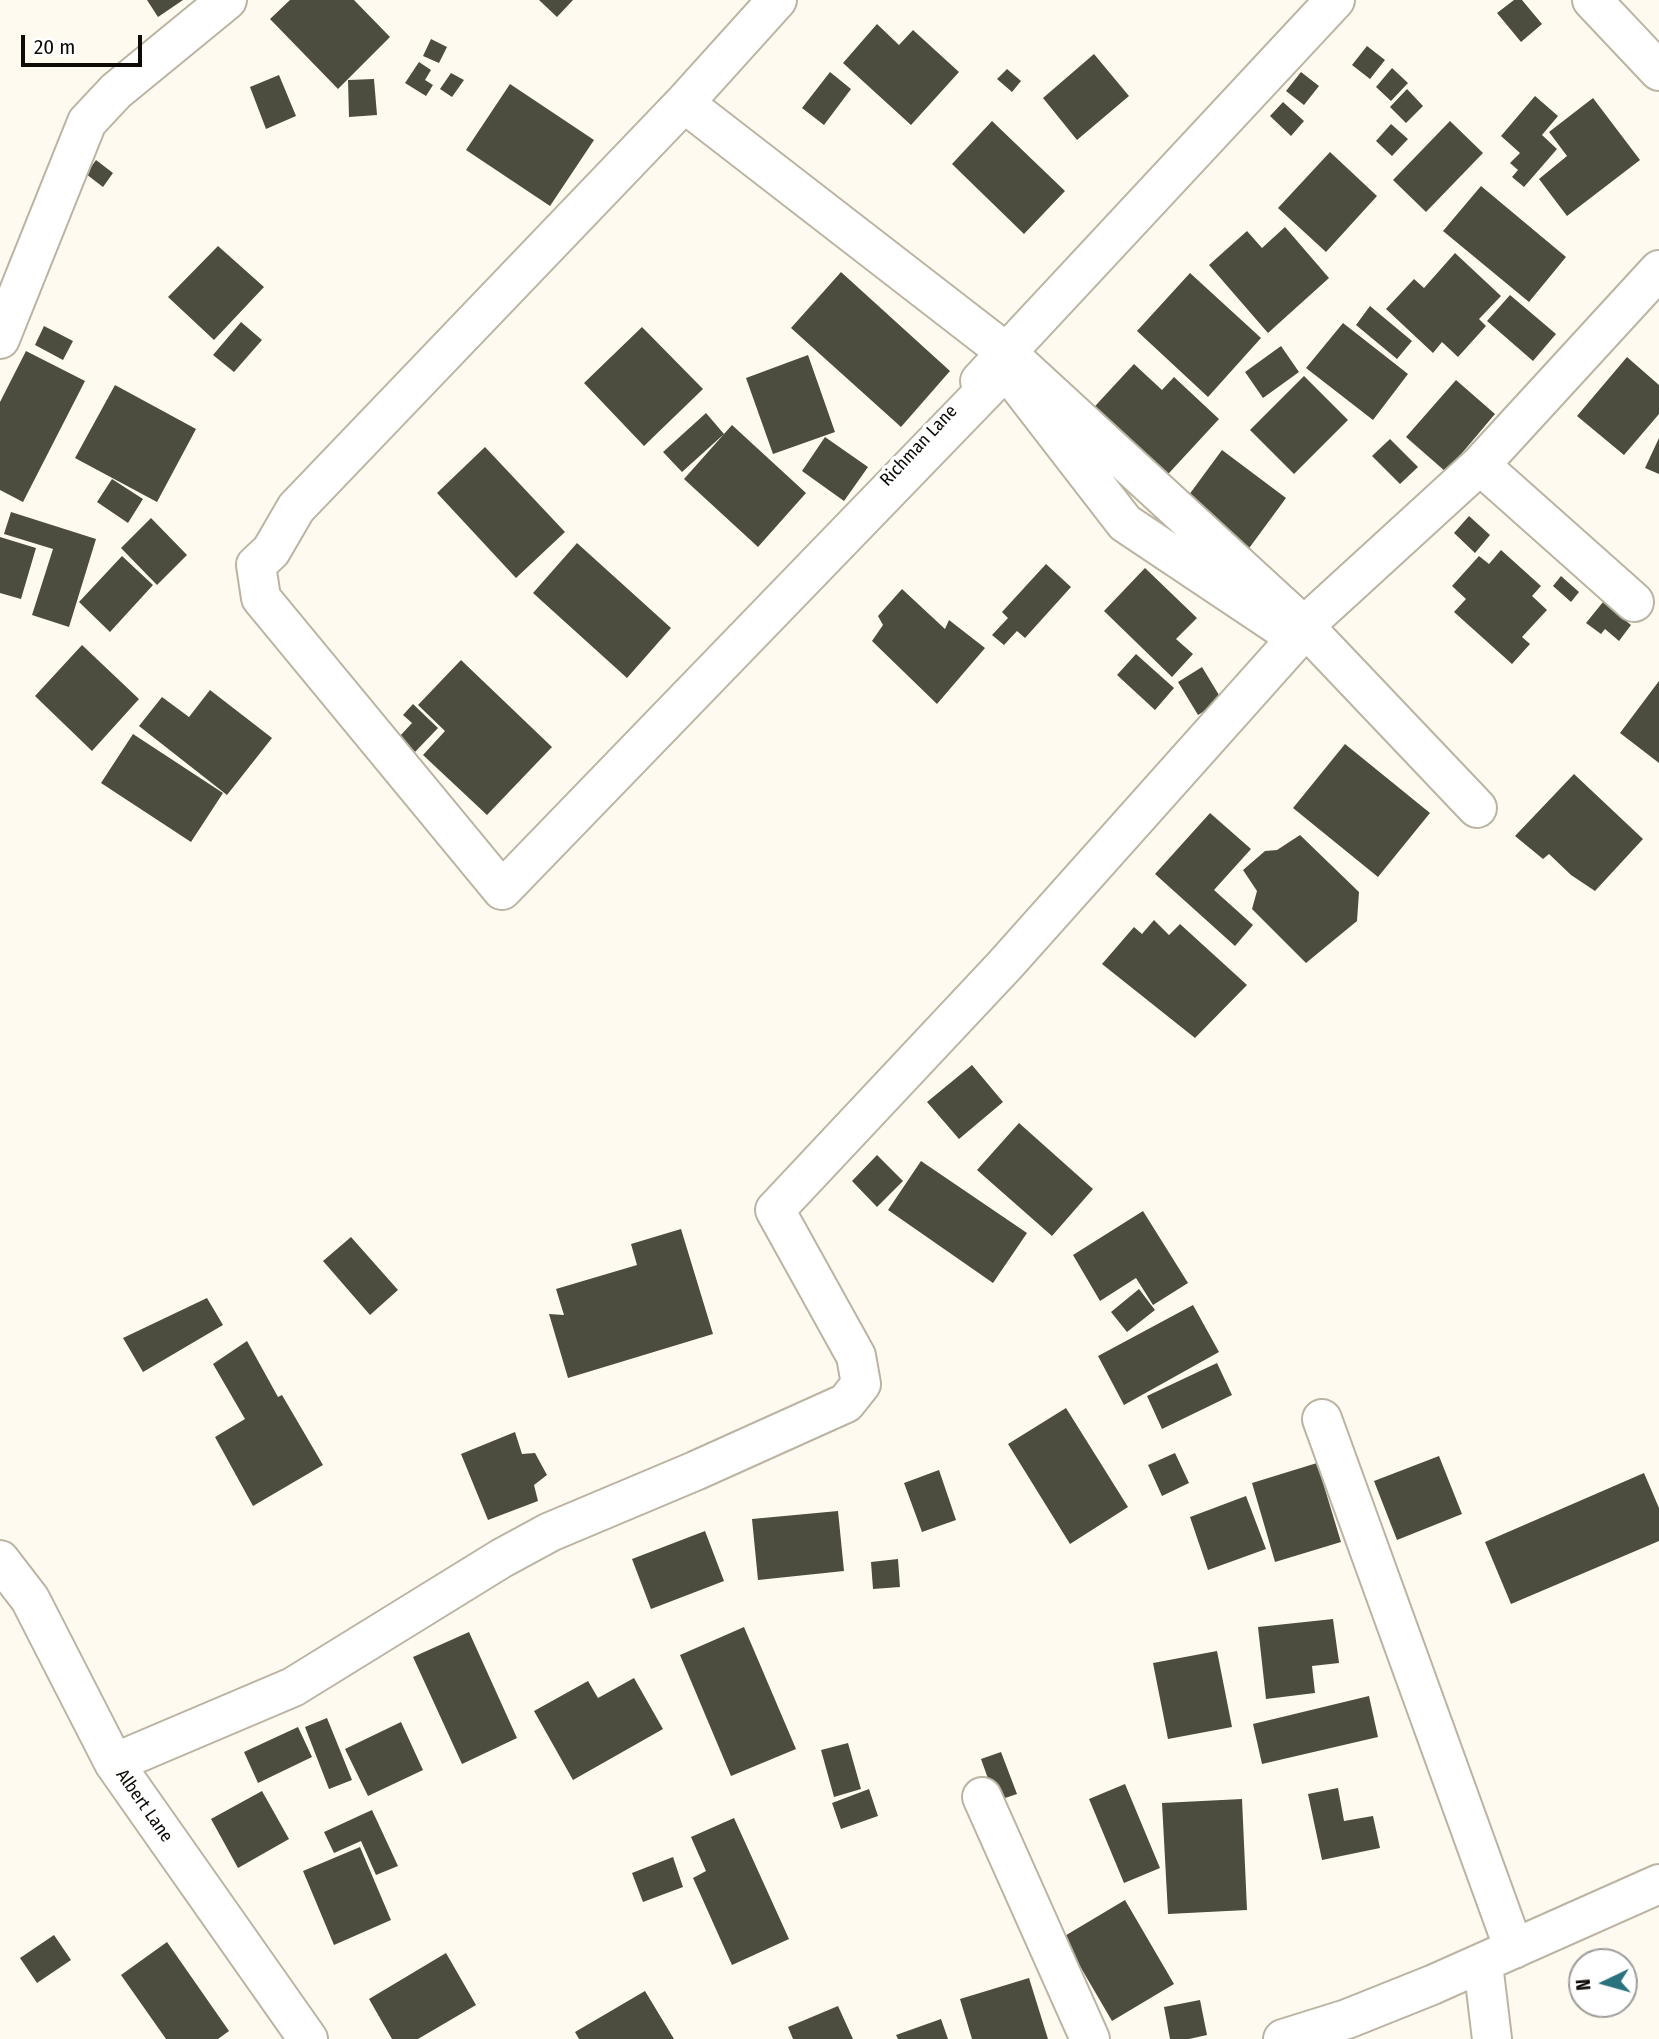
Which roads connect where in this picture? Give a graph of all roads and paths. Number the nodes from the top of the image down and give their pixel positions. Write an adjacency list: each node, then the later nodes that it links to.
1 (228, 0): 8 (street)
2 (777, 0): 6 (street)
3 (1335, 0): 9 (street, Richman Lane)
4 (1592, 0): 5 (street)
5 (1659, 71)
6 (684, 103): 9 (street); 14 (street)
7 (1659, 271): 10 (street)
8 (0, 340)
9 (1007, 353): 12 (street); 14 (street, Richman Lane)
10 (1480, 465): 11 (street); 12 (street)
11 (1634, 602)
12 (1301, 632): 13 (street); 14 (street); 17 (street)
13 (1477, 808)
14 (502, 890)
15 (1322, 1419): 20 (street)
16 (0, 1560): 17 (street, Albert Lane)
17 (114, 1763): 21 (street, Albert Lane)
18 (982, 1797): 22 (street)
19 (1659, 1884): 20 (street)
20 (1498, 1957): 23 (street); 24 (street)
21 (308, 2039)
22 (1090, 2039)
23 (1283, 2039)
24 (1492, 2039)

